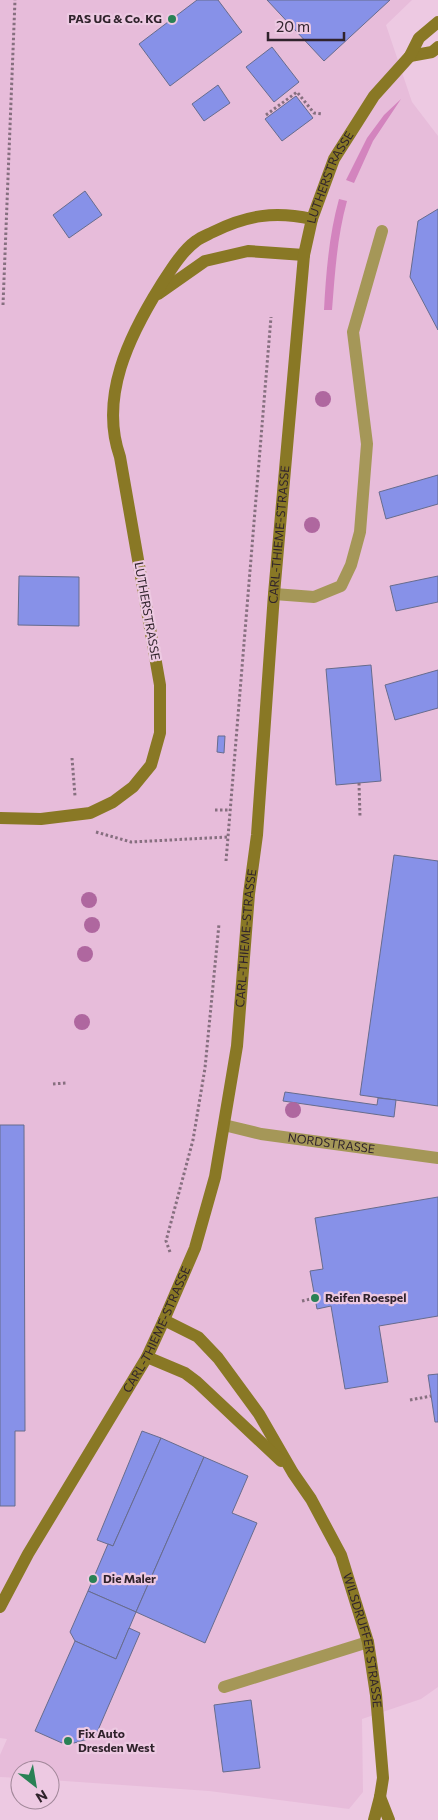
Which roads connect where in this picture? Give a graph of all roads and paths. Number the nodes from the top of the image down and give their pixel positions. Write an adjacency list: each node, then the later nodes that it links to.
1 (15, 0): 11 (path)
2 (438, 22): 4 (main road, LUTHERSTRASSE)
3 (436, 49): 4 (main road)
4 (410, 56): 7 (main road, LUTHERSTRASSE)
5 (322, 114): 6 (path)
6 (266, 115)
7 (312, 219): 9 (main road, CARL-THIEME-STRASSE); 10 (main road, LUTHERSTRASSE)
8 (382, 231): 13 (street)
9 (304, 255): 10 (main road, LUTHERSTRASSE); 13 (main road, CARL-THIEME-STRASSE)
10 (154, 296): 20 (main road, LUTHERSTRASSE)
11 (4, 305)
12 (271, 317): 18 (path)
13 (274, 594): 27 (main road, CARL-THIEME-STRASSE)
14 (72, 758): 16 (path)
15 (359, 783): 19 (path)
16 (75, 796)
17 (215, 810): 18 (path)
18 (230, 810): 22 (path)
19 (360, 816)
20 (0, 818)
21 (96, 832): 22 (path)
22 (228, 837): 23 (path)
23 (226, 861)
24 (219, 924): 29 (path)
25 (66, 1083): 26 (path)
26 (53, 1084)
27 (224, 1125): 28 (street, NORDSTRASSE); 32 (main road, CARL-THIEME-STRASSE)
28 (438, 1158)
29 (170, 1252)
30 (315, 1298): 31 (path)
31 (302, 1301)
32 (164, 1320): 33 (main road, CARL-THIEME-STRASSE); 36 (main road, WILSDRUFFER STRASSE)
33 (147, 1357): 36 (main road, WILSDRUFFER STRASSE); 37 (main road, CARL-THIEME-STRASSE)
34 (431, 1396): 35 (path)
35 (410, 1400)
36 (293, 1473): 38 (main road, WILSDRUFFER STRASSE)
37 (0, 1607)
38 (368, 1642): 39 (street); 40 (main road, WILSDRUFFER STRASSE)
39 (224, 1687)
40 (380, 1797): 41 (main road); 42 (main road, WILSDRUFFER STRASSE)
41 (374, 1820)
42 (389, 1820)

